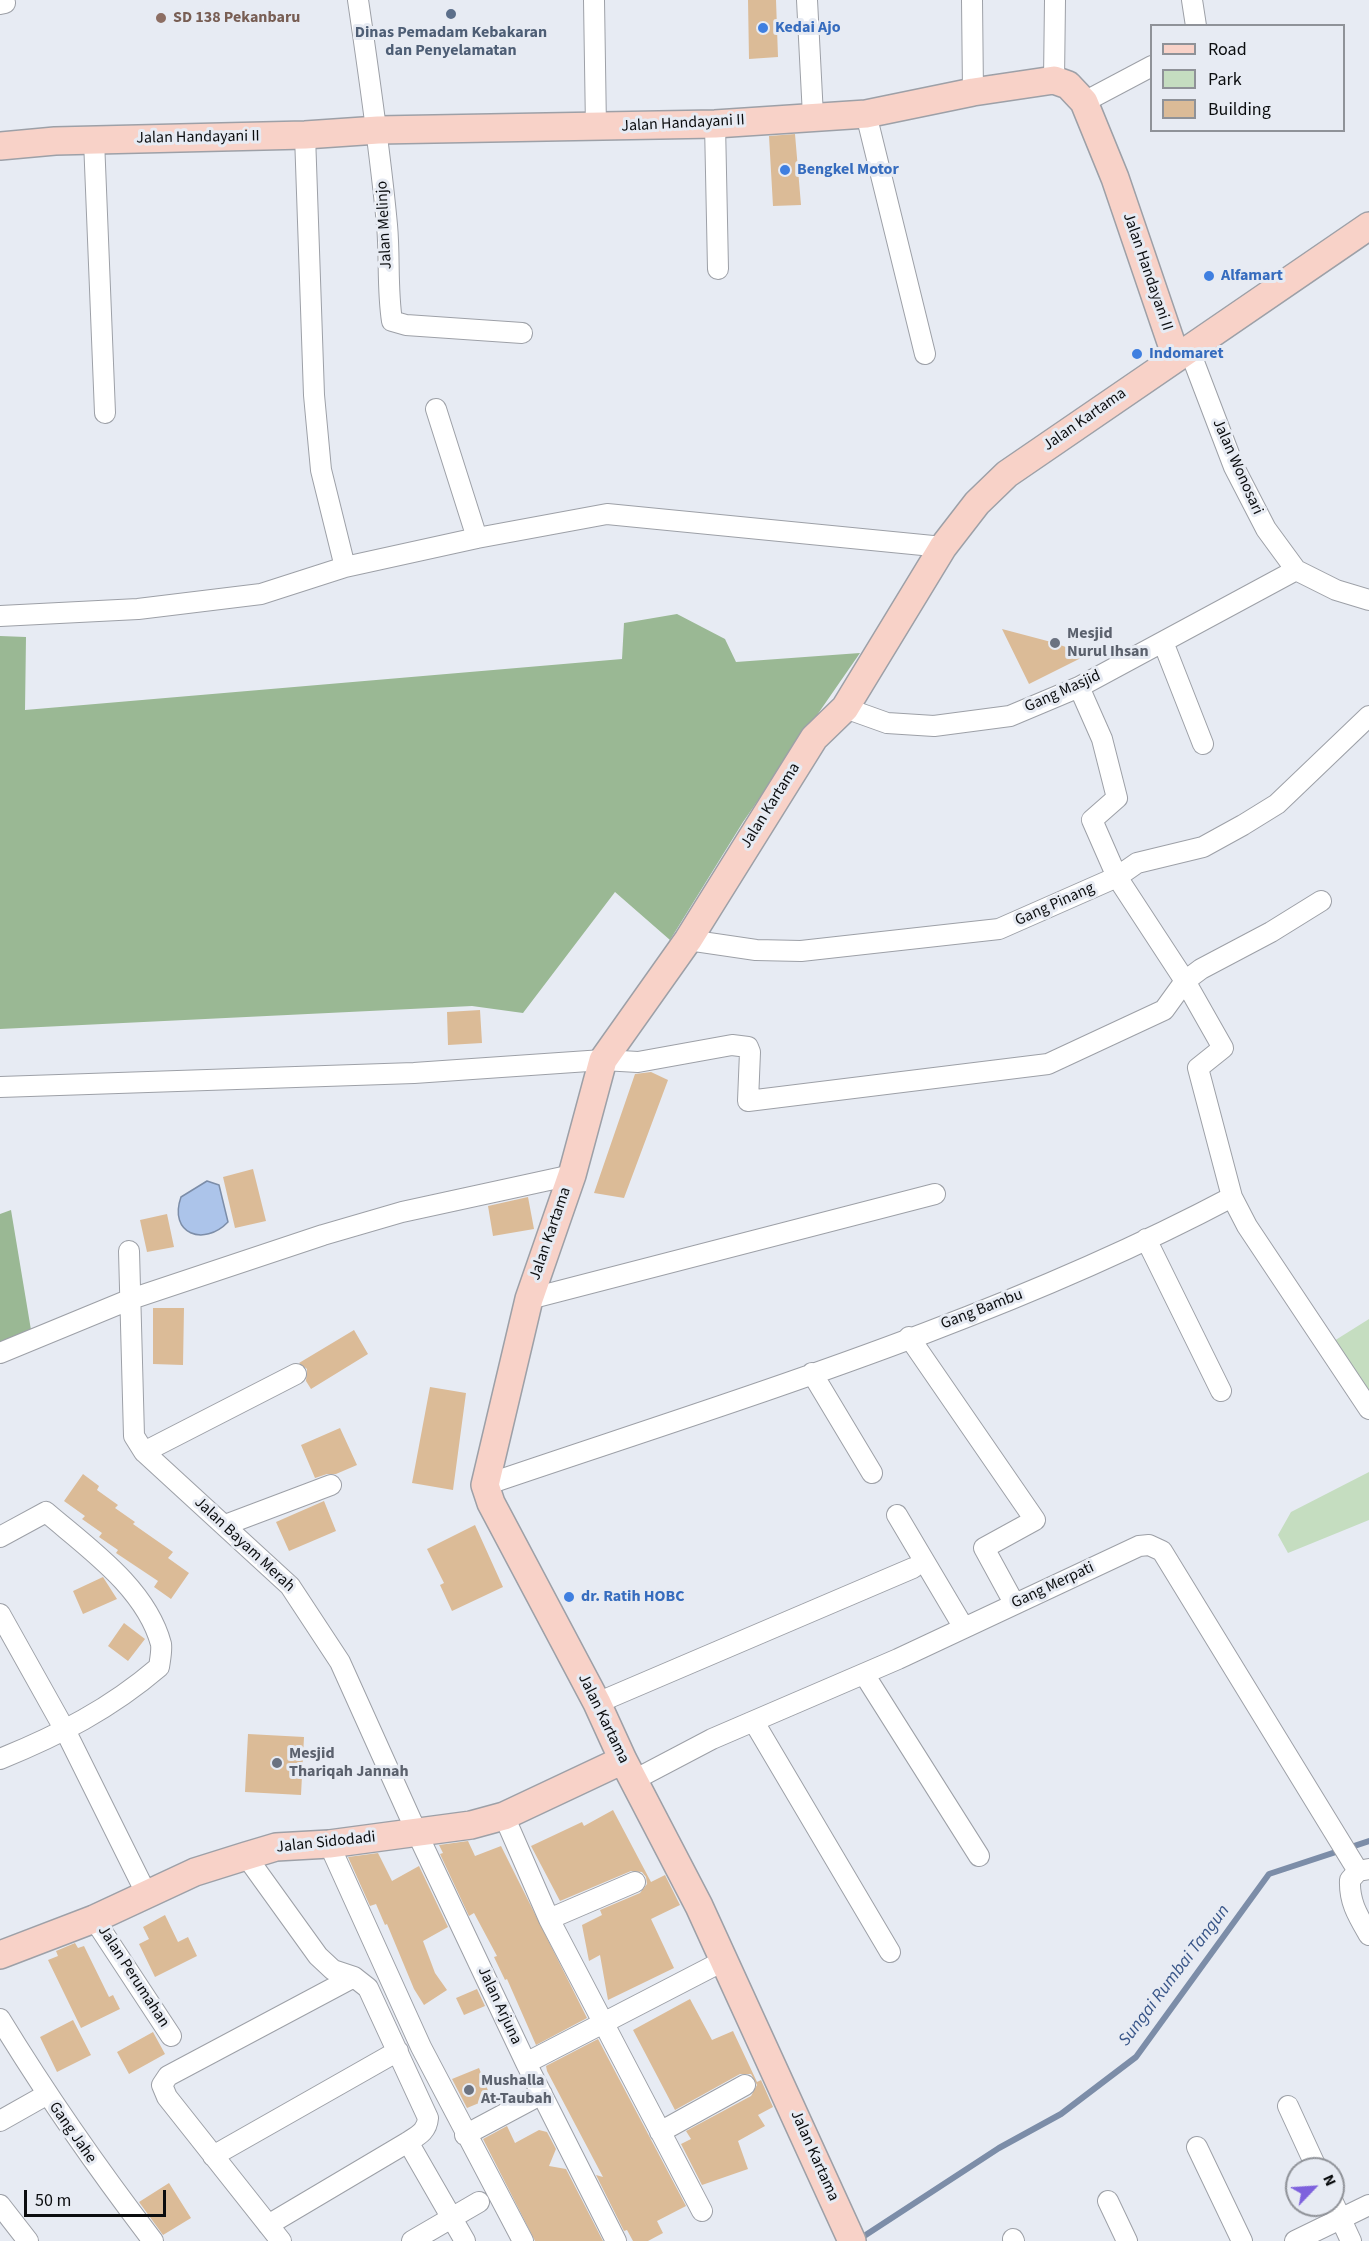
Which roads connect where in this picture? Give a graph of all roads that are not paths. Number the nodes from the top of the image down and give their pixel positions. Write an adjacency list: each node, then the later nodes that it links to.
1 (358, 0): 16 (street, Jalan Melinjo)
2 (594, 0): 15 (street)
3 (807, 0): 13 (street)
4 (972, 0): 10 (street)
5 (1054, 0): 9 (street)
6 (1192, 0): 7 (street)
7 (1196, 24)
8 (1150, 67): 11 (street)
9 (1054, 80): 10 (main road, Jalan Handayani II); 11 (main road, Jalan Handayani II)
10 (972, 92): 12 (main road, Jalan Handayani II)
11 (1084, 102): 23 (main road, Jalan Handayani II)
12 (866, 114): 13 (main road, Jalan Handayani II); 24 (street)
13 (813, 116): 14 (main road, Jalan Handayani II)
14 (715, 124): 15 (main road, Jalan Handayani II); 21 (street)
15 (596, 128): 16 (main road, Jalan Handayani II)
16 (378, 130): 17 (main road, Jalan Handayani II); 22 (street, Jalan Melinjo)
17 (306, 135): 18 (main road, Jalan Handayani II); 29 (street)
18 (94, 140): 19 (main road, Jalan Handayani II); 26 (street)
19 (0, 146)
20 (1369, 226): 23 (main road, Jalan Kartama)
21 (718, 269)
22 (522, 333)
23 (1182, 353): 28 (main road, Jalan Kartama); 30 (street, Jalan Wonosari)
24 (925, 354)
25 (436, 409): 27 (street)
26 (105, 413)
27 (477, 538): 28 (street); 29 (street)
28 (942, 547): 35 (main road, Jalan Kartama)
29 (345, 567): 32 (street)
30 (1296, 570): 31 (street, Jalan Wonosari); 33 (street, Gang Masjid)
31 (1369, 600)
32 (0, 616)
33 (1163, 642): 34 (street, Gang Masjid); 37 (street)
34 (1079, 687): 35 (street, Gang Masjid); 38 (street)
35 (845, 708): 40 (main road, Jalan Kartama)
36 (1369, 716): 38 (street, Gang Pinang)
37 (1203, 744)
38 (1118, 878): 40 (street, Gang Pinang); 41 (street)
39 (1321, 901): 41 (street)
40 (688, 940): 42 (main road, Jalan Kartama)
41 (1185, 981): 42 (street); 46 (street)
42 (603, 1060): 43 (street); 44 (main road, Jalan Kartama)
43 (0, 1088)
44 (572, 1175): 49 (street); 50 (main road, Jalan Kartama)
45 (935, 1194): 50 (street)
46 (1232, 1197): 47 (street, Gang Bambu); 56 (street)
47 (1146, 1239): 51 (street, Gang Bambu); 55 (street)
48 (129, 1251): 49 (street, Jalan Bayam Merah)
49 (131, 1299): 52 (street); 57 (street, Jalan Bayam Merah)
50 (529, 1299): 60 (main road, Jalan Kartama)
51 (909, 1337): 53 (street, Gang Bambu); 65 (street)
52 (0, 1353)
53 (812, 1373): 58 (street); 60 (street, Gang Bambu)
54 (296, 1374): 57 (street)
55 (1221, 1391)
56 (1366, 1399)
57 (144, 1452): 62 (street, Jalan Bayam Merah)
58 (872, 1473)
59 (331, 1485): 62 (street)
60 (485, 1485): 70 (main road, Jalan Kartama)
61 (897, 1515): 67 (street)
62 (225, 1525): 76 (street, Jalan Bayam Merah)
63 (0, 1537): 72 (street)
64 (913, 1568): 70 (street)
65 (1014, 1604): 67 (street, Gang Merpati); 80 (street, Gang Merpati)
66 (0, 1614): 68 (street)
67 (964, 1628): 69 (street, Gang Merpati)
68 (8, 1645): 72 (street)
69 (864, 1674): 71 (street, Gang Merpati); 79 (street)
70 (597, 1703): 74 (main road, Jalan Kartama)
71 (754, 1722): 74 (street, Gang Merpati); 86 (street)
72 (66, 1732): 73 (street); 82 (street)
73 (0, 1759)
74 (629, 1770): 75 (main road, Jalan Sidodadi); 88 (main road, Jalan Kartama)
75 (504, 1816): 76 (main road, Jalan Sidodadi); 84 (street)
76 (417, 1833): 77 (main road, Jalan Sidodadi); 94 (street, Jalan Arjuna)
77 (329, 1844): 78 (main road, Jalan Sidodadi); 101 (street)
78 (246, 1856): 82 (main road, Jalan Sidodadi); 89 (street)
79 (979, 1856)
80 (1355, 1861): 85 (street)
81 (635, 1882): 84 (street)
82 (146, 1893): 83 (main road, Jalan Sidodadi)
83 (94, 1919): 87 (main road, Jalan Sidodadi); 92 (street, Jalan Perumahan)
84 (549, 1919): 91 (street)
85 (1369, 1935)
86 (890, 1952)
87 (0, 1955)
88 (723, 1961): 91 (street); 123 (main road, Jalan Kartama)
89 (354, 1977): 93 (street); 104 (street)
90 (0, 2019): 97 (street, Gang Jahe)
91 (606, 2023): 94 (street); 100 (street)
92 (171, 2036)
93 (398, 2051): 102 (street); 104 (street)
94 (526, 2063): 96 (street, Jalan Arjuna)
95 (745, 2085): 100 (street)
96 (542, 2094): 101 (street); 122 (street, Jalan Arjuna)
97 (46, 2095): 99 (street); 117 (street, Gang Jahe)
98 (1288, 2106): 105 (street)
99 (0, 2121)
100 (660, 2132): 111 (street)
101 (465, 2135): 121 (street)
102 (408, 2142): 114 (street); 115 (street)
103 (1197, 2147): 125 (street)
104 (213, 2156): 115 (street)
105 (1311, 2157)
106 (1108, 2201): 124 (street)
107 (479, 2202): 114 (street)
108 (0, 2205): 116 (street)
109 (1369, 2205): 110 (street)
110 (1345, 2210)
111 (702, 2211)
112 (1329, 2217): 126 (street)
113 (1340, 2217): 127 (street)
114 (452, 2218): 119 (street); 120 (street)
115 (268, 2224): 118 (street)
116 (28, 2241)
117 (153, 2241)
118 (281, 2241)
119 (412, 2241)
120 (465, 2241)
121 (523, 2241)
122 (616, 2241)
123 (852, 2241)
124 (1127, 2241)
125 (1242, 2241)
126 (1295, 2241)
127 (1351, 2241)

